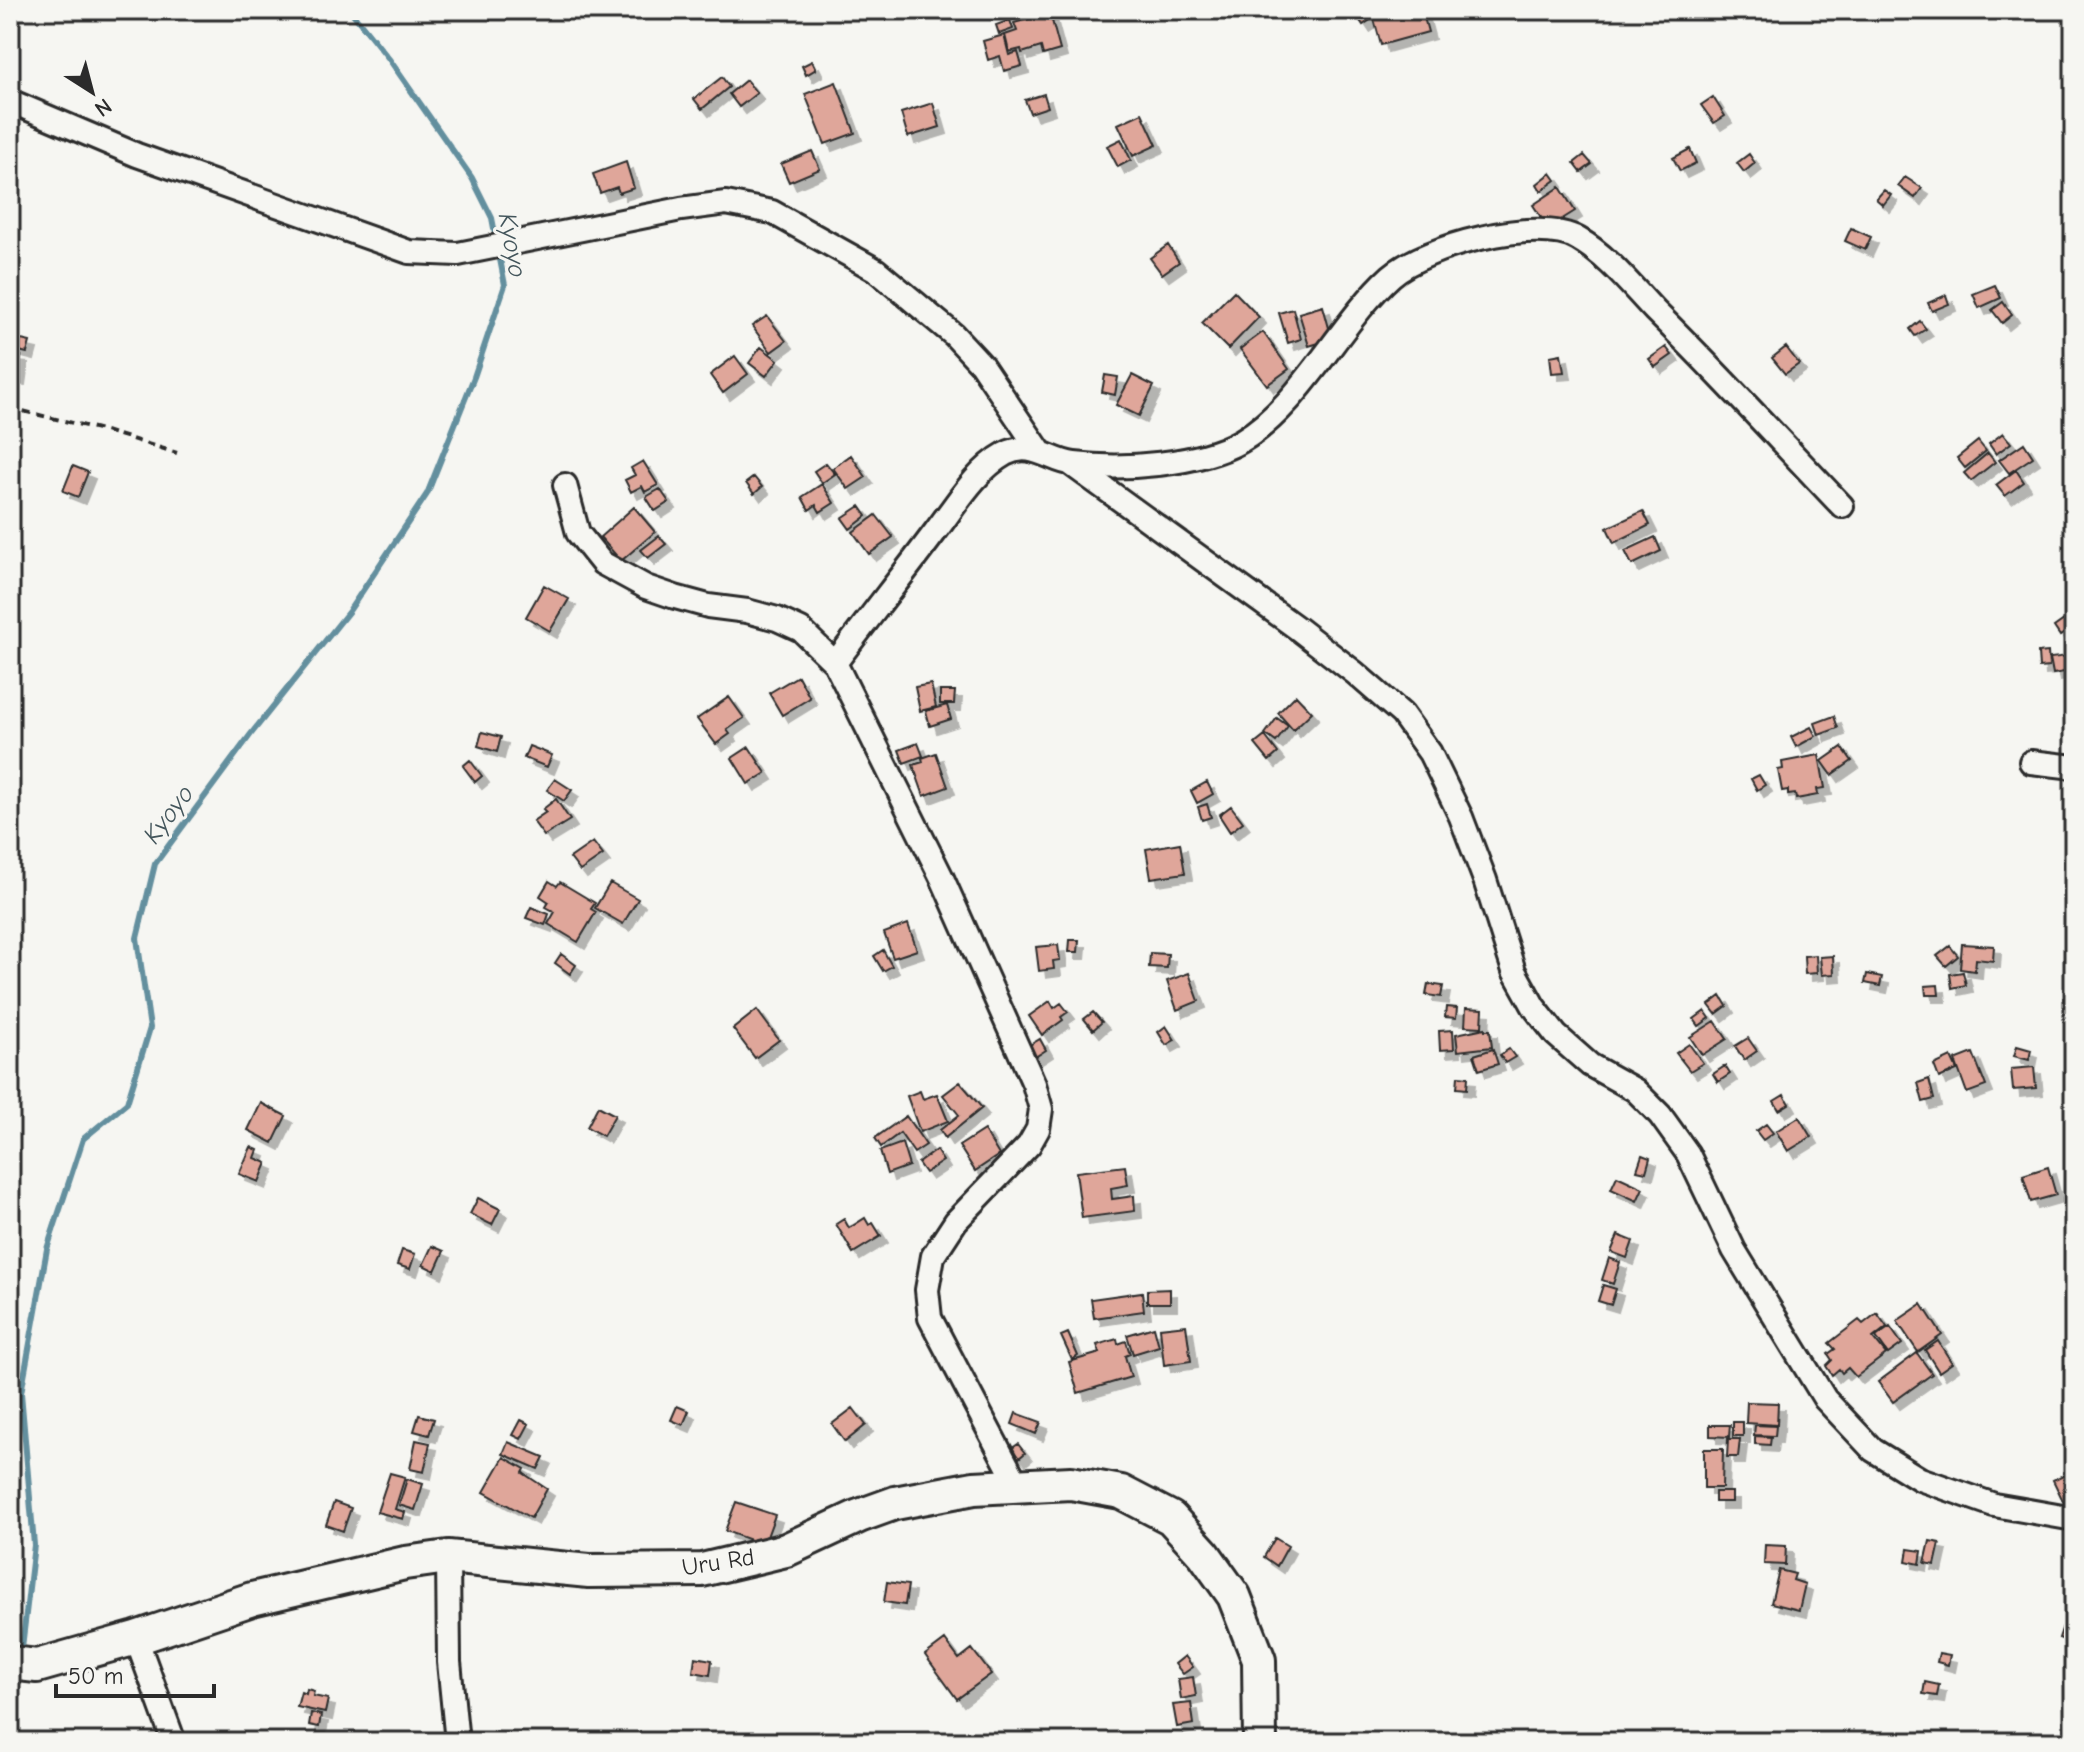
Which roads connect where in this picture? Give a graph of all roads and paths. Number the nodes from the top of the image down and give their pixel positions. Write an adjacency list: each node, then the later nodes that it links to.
1 (10, 101): 3 (street)
2 (10, 408): 4 (path)
3 (1039, 450): 5 (street); 8 (street)
4 (177, 453)
5 (1071, 464): 7 (street); 12 (street)
6 (565, 485): 8 (street)
7 (1842, 506)
8 (835, 663): 11 (street)
9 (2031, 762): 10 (street)
10 (2074, 767)
11 (1017, 1484): 13 (street, Uru Rd); 18 (street, Uru Rd)
12 (2074, 1519)
13 (448, 1557): 14 (street, Uru Rd); 17 (street)
14 (136, 1638): 15 (street, Uru Rd); 16 (street)
15 (10, 1663)
16 (174, 1742)
17 (457, 1742)
18 (1260, 1742)

